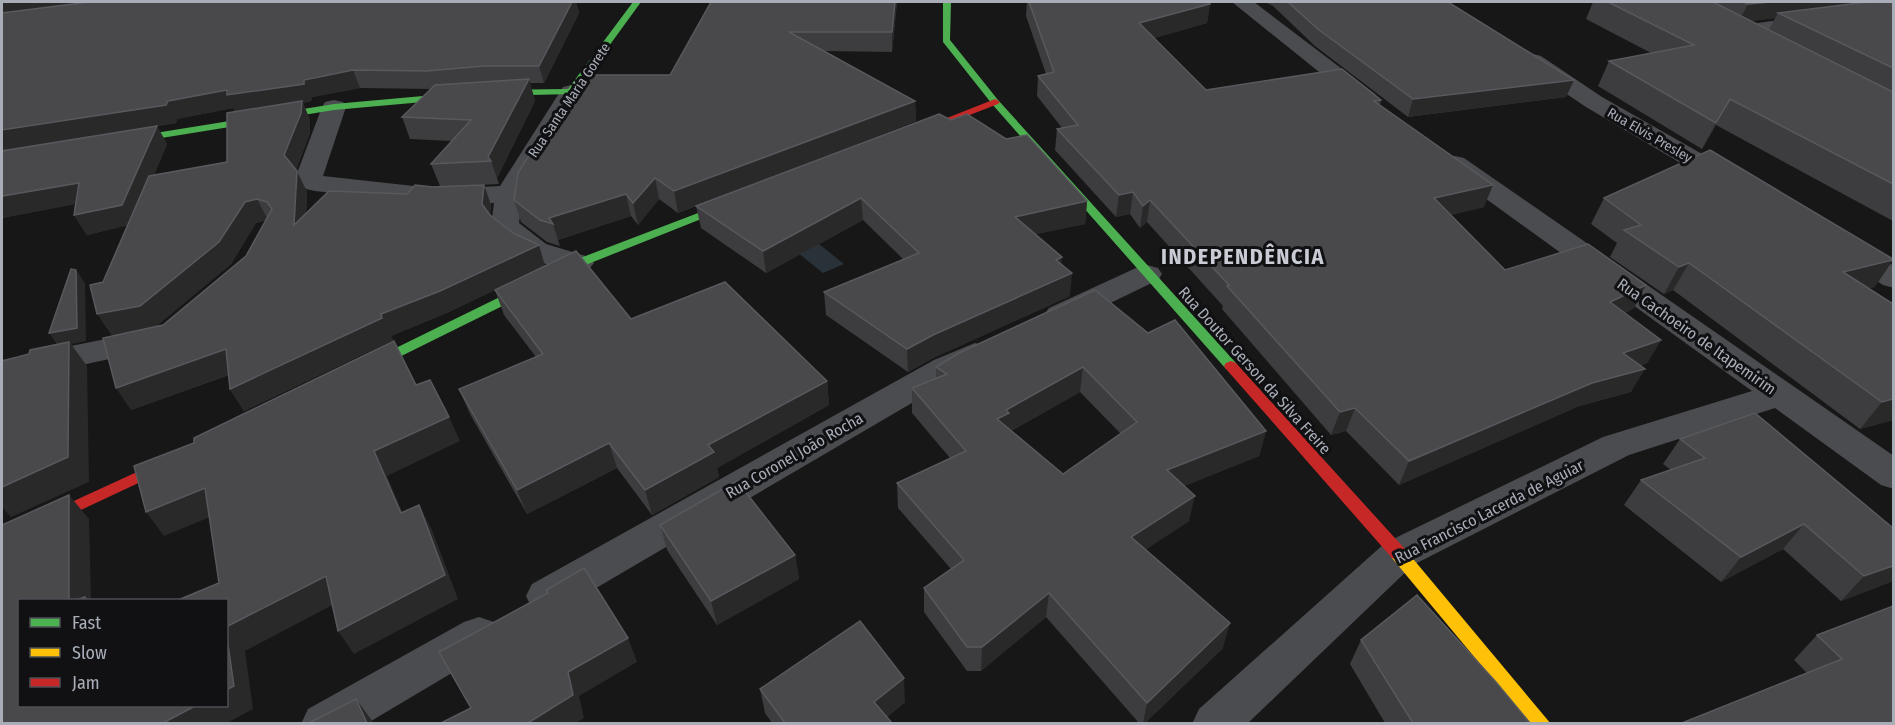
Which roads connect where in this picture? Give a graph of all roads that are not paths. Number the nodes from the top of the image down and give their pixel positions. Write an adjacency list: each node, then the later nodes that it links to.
1 (637, 2): 7 (street, Rua Santa Maria Gorete)
2 (947, 2): 8 (street, Rua Doutor Gerson da Silva Freire)
3 (1242, 2): 10 (street)
4 (1893, 11): 5 (street)
5 (1767, 48)
6 (1517, 51): 16 (street, Rua Elvis Presley)
7 (571, 92): 9 (street); 14 (street, Rua Santa Maria Gorete)
8 (995, 102): 11 (street); 19 (street, Rua Doutor Gerson da Silva Freire)
9 (334, 107): 12 (street); 14 (street)
10 (1385, 114)
11 (897, 140)
12 (107, 144)
13 (1433, 148): 24 (street, Rua Cachoeiro de Itapemirim)
14 (509, 194): 18 (street, Rua Santa Maria Gorete)
15 (754, 195): 18 (street)
16 (1754, 195)
17 (1824, 237): 20 (street)
18 (579, 263): 23 (street)
19 (1146, 274): 28 (street, Rua Doutor Gerson da Silva Freire); 29 (street, Rua Coronel João Rocha)
20 (1893, 279)
21 (169, 334): 22 (street)
22 (2, 371)
23 (346, 378)
24 (1779, 394): 26 (street, Rua Cachoeiro de Itapemirim); 28 (street, Rua Francisco Lacerda de Aguiar)
25 (186, 455): 27 (street)
26 (1893, 475)
27 (2, 541)
28 (1399, 554): 30 (street, Rua Francisco Lacerda de Aguiar); 31 (street, Rua Doutor Gerson da Silva Freire)
29 (324, 723)
30 (1215, 723)
31 (1542, 723)

